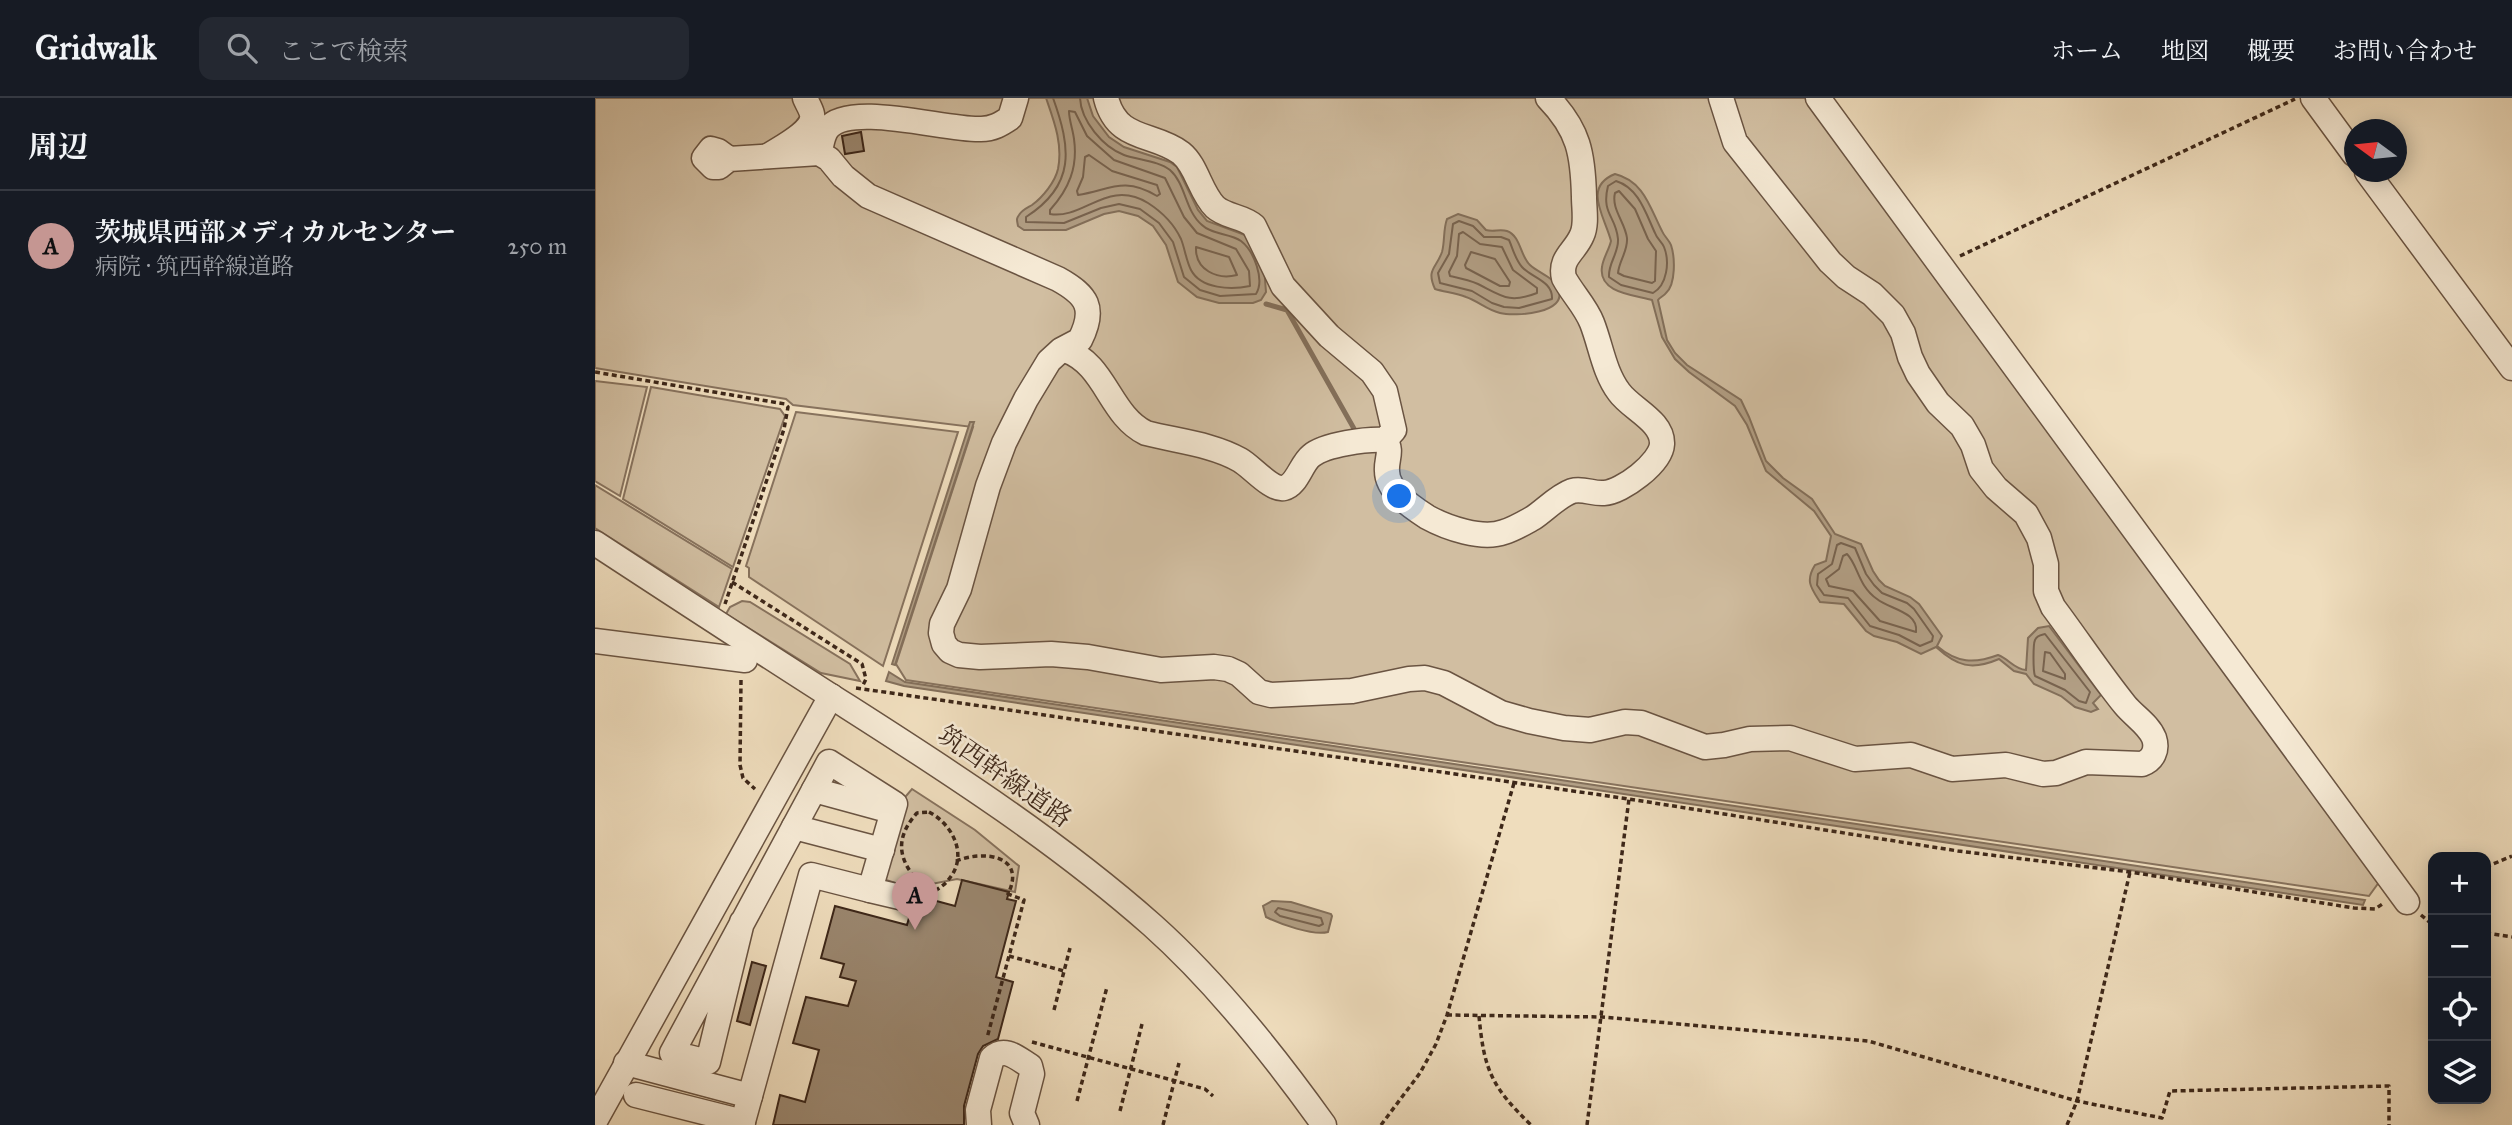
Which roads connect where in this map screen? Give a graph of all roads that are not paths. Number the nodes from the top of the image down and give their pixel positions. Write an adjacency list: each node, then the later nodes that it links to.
1 (1016, 98): 7 (street)
2 (1106, 98): 13 (street)
3 (1548, 98): 13 (street)
4 (1721, 98): 11 (street)
5 (1818, 98): 21 (street)
6 (2313, 98): 8 (street)
7 (819, 130): 9 (street); 11 (street)
8 (2344, 140)
9 (729, 159)
10 (2374, 182): 12 (street)
11 (1075, 349): 13 (street)
12 (2512, 368)
13 (1390, 440)
14 (595, 543): 17 (street, 筑西幹線道路)
15 (595, 641): 16 (street)
16 (743, 660)
17 (824, 692): 24 (street); 28 (street, 筑西幹線道路)
18 (794, 827): 19 (street); 19 (street); 23 (street)
19 (882, 850): 20 (street)
20 (870, 890): 22 (street); 26 (street)
21 (2404, 897)
22 (904, 898)
23 (742, 922): 23 (street)
24 (627, 1063): 26 (street); 27 (street)
25 (636, 1096): 29 (street)
26 (750, 1096): 29 (street)
27 (597, 1112)
28 (1316, 1122)
29 (743, 1124)
30 (979, 1125): 31 (street)
31 (1027, 1125)

